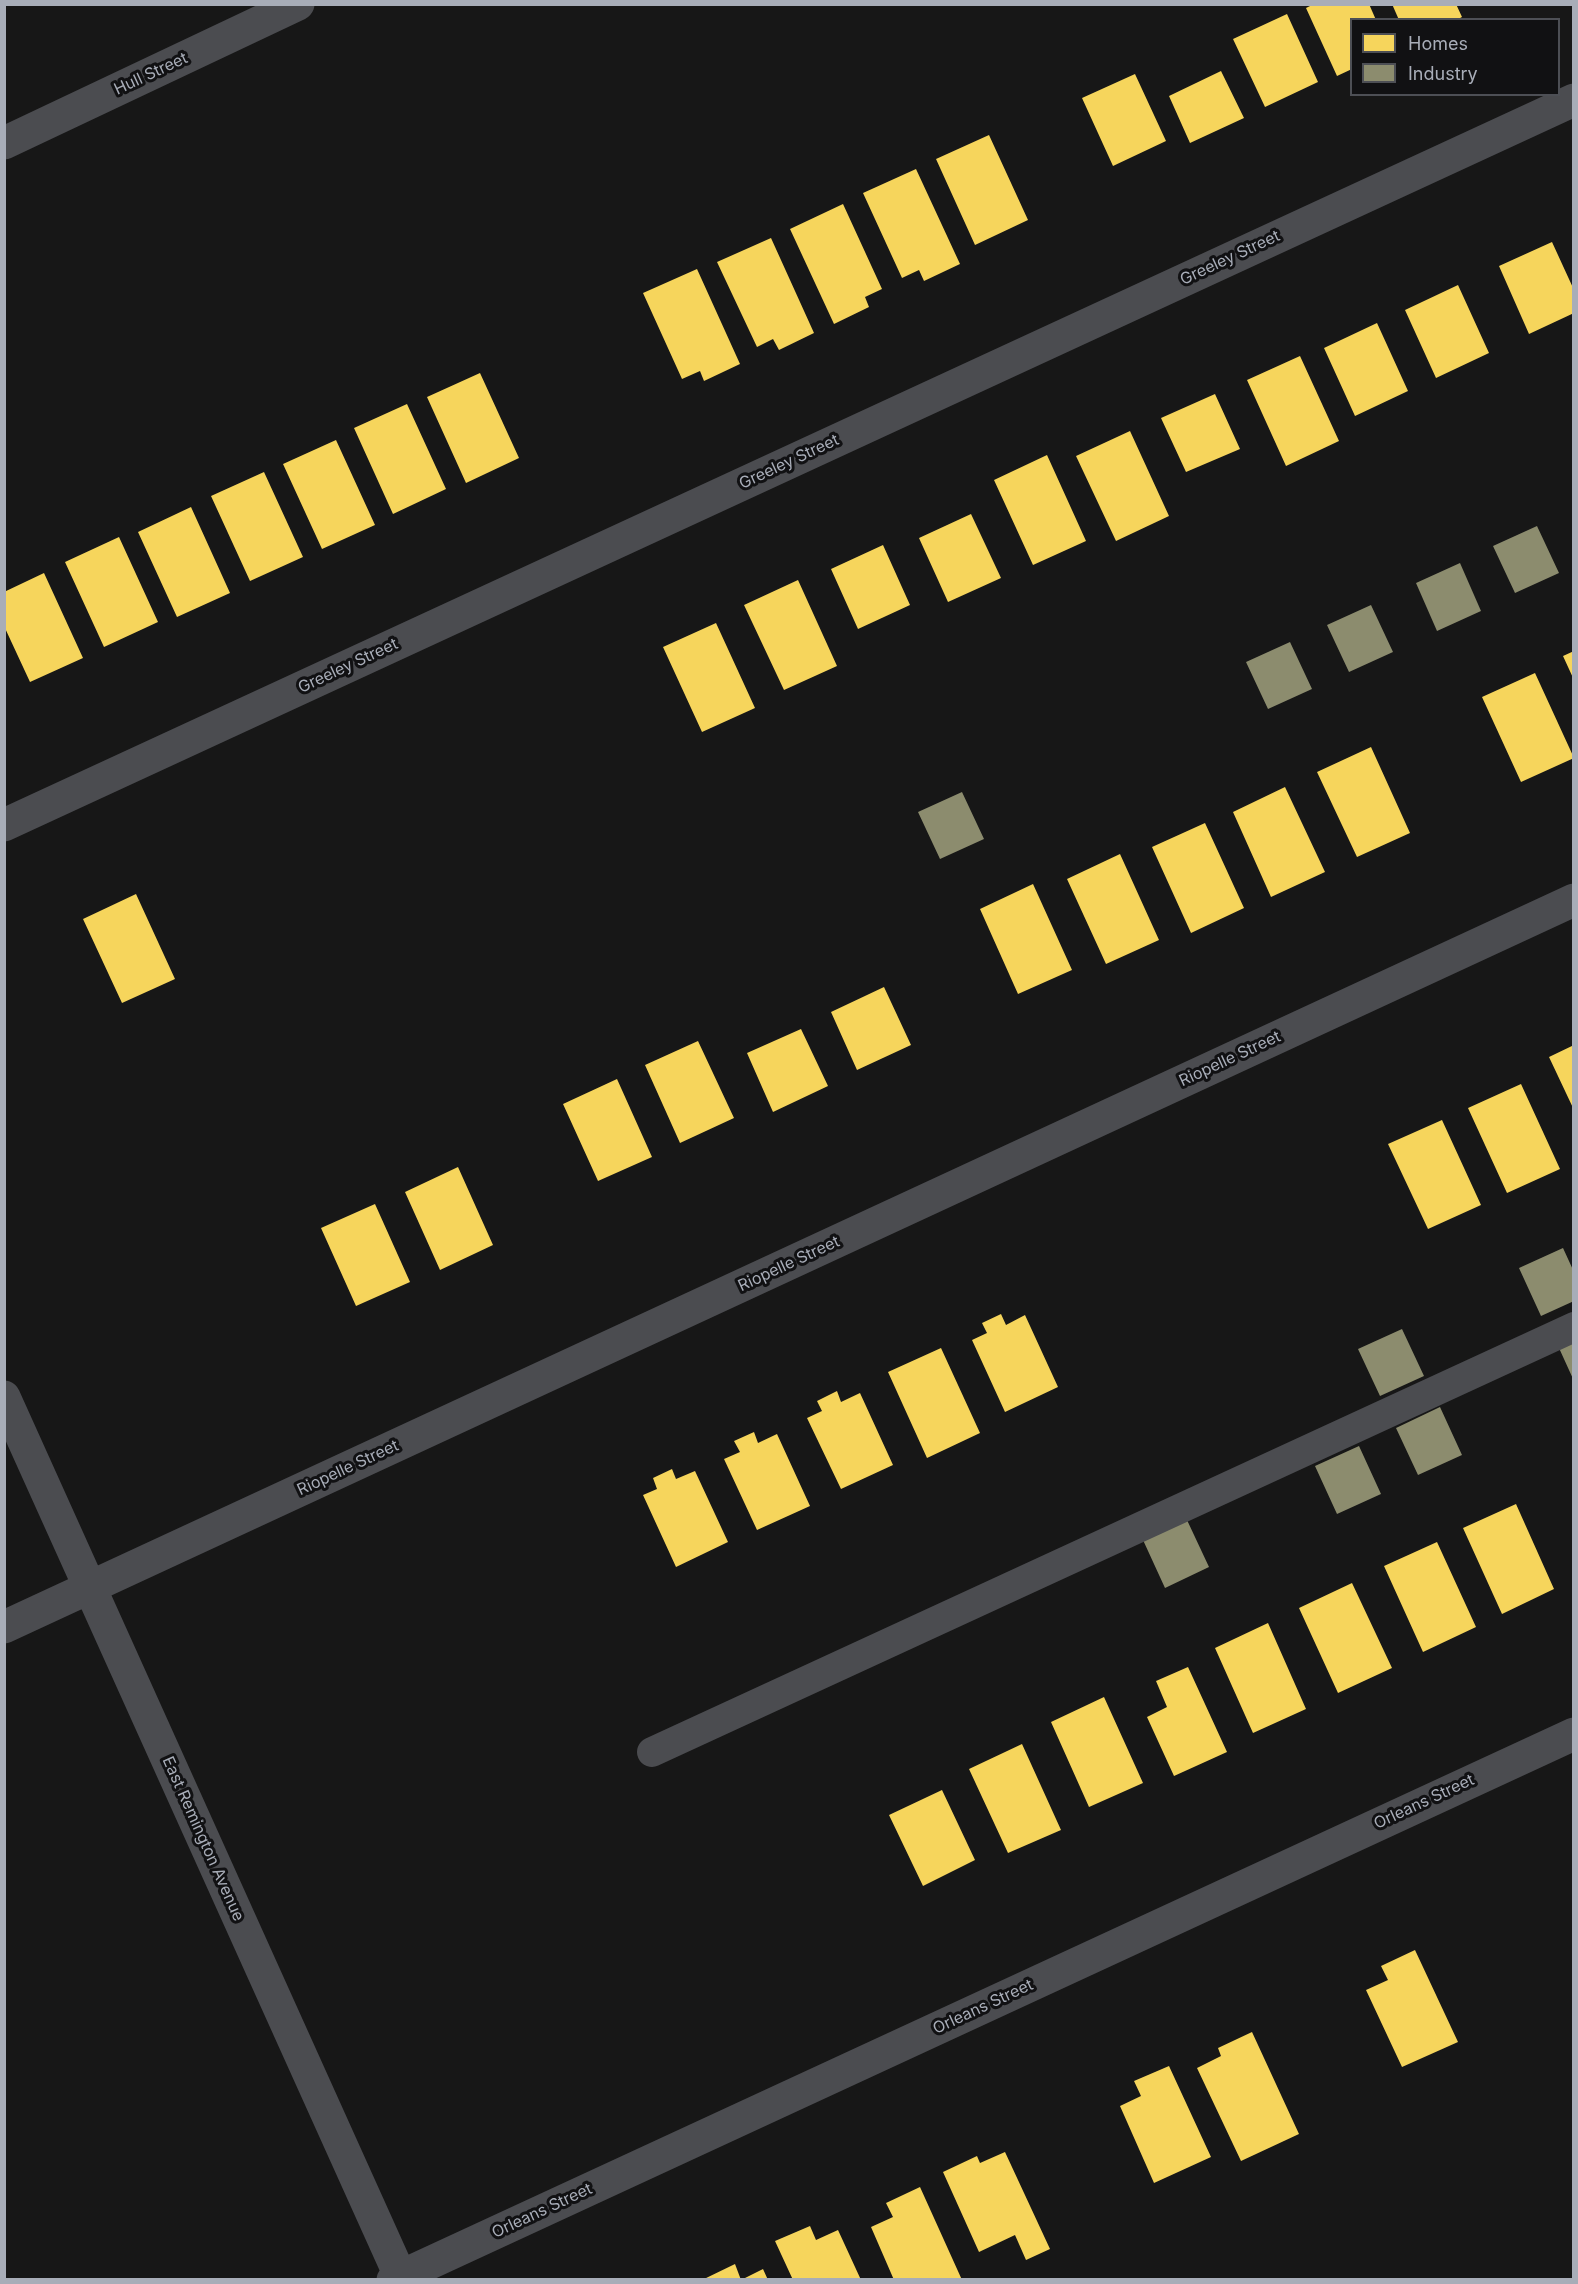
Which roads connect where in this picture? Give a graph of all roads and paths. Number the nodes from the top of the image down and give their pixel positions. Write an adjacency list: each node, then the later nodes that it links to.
1 (298, 4): 3 (street, Hull Street)
2 (1574, 100): 4 (street, Greeley Street)
3 (4, 143)
4 (4, 825)
5 (1574, 900): 8 (street, Riopelle Street)
6 (1574, 1327): 11 (lane)
7 (4, 1397): 8 (street, East Remington Avenue)
8 (89, 1588): 9 (street, Riopelle Street); 12 (street, East Remington Avenue)
9 (4, 1627)
10 (1574, 1734): 12 (street, Orleans Street)
11 (652, 1752)
12 (399, 2278)

